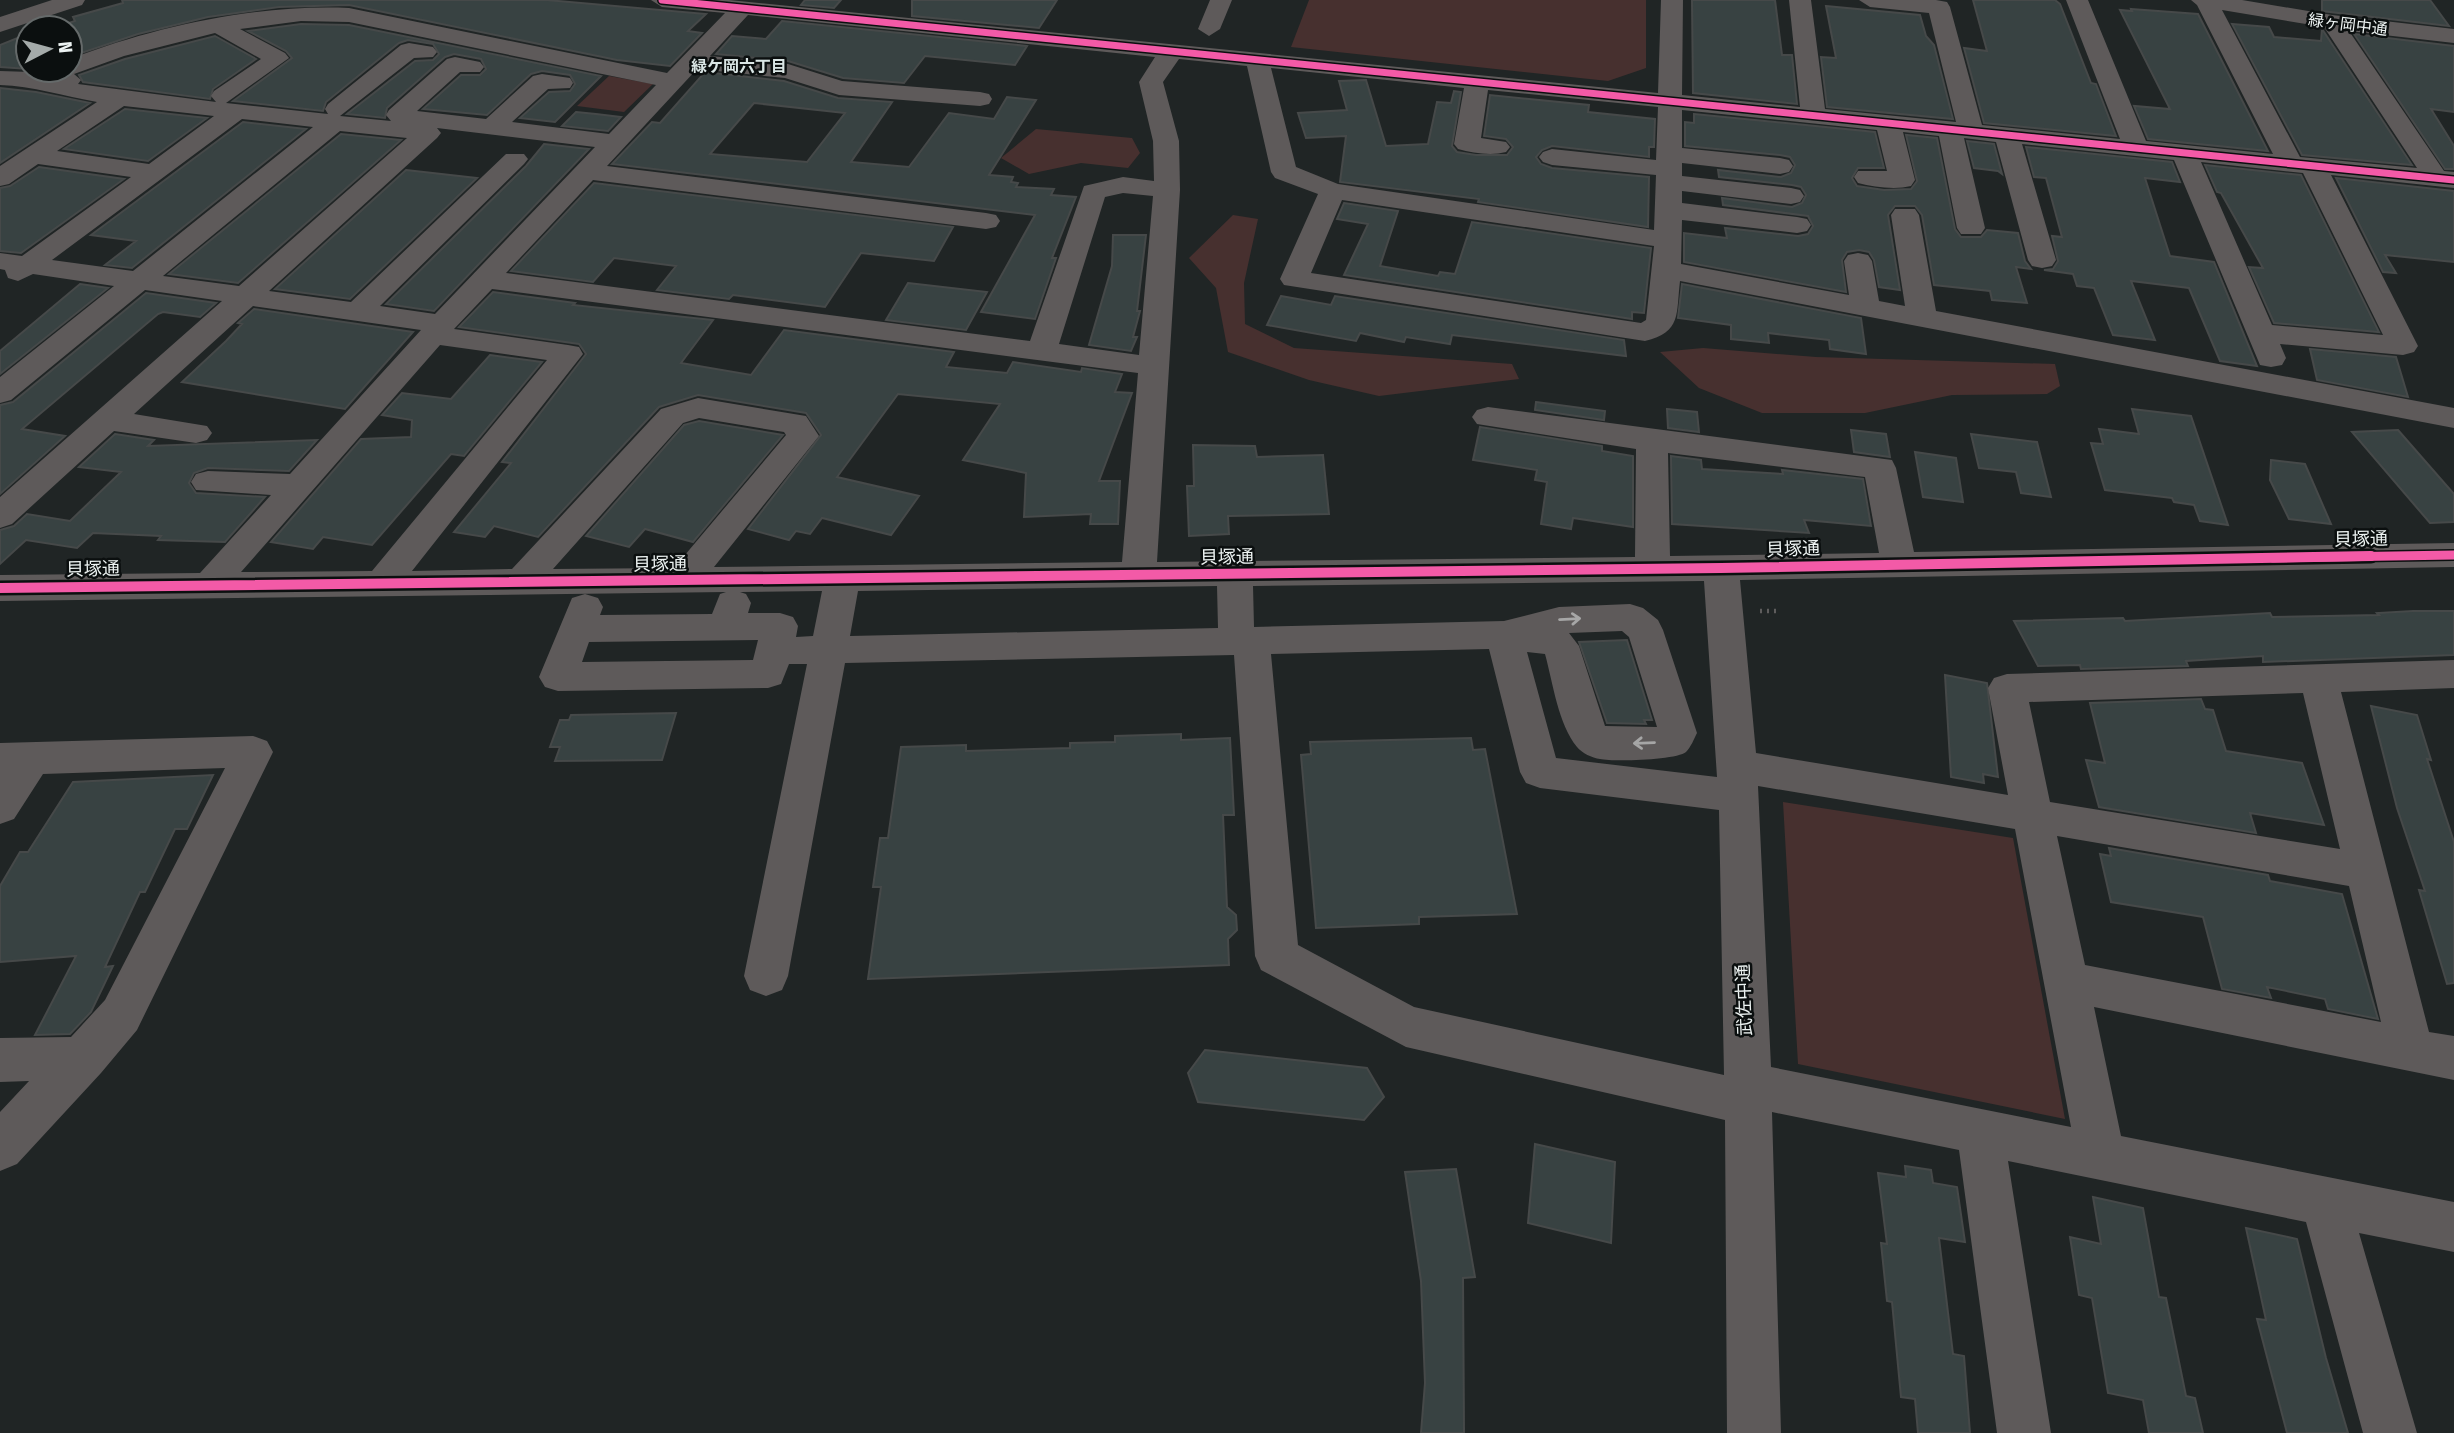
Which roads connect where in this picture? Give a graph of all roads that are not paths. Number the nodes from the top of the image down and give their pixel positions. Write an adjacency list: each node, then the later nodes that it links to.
1 (74, 0): 12 (street)
2 (662, 0): 10 (street)
3 (1221, 0): 15 (street)
4 (1672, 0): 28 (street)
5 (1800, 0): 34 (street)
6 (1870, 0): 8 (street)
7 (2077, 0): 41 (street)
8 (1896, 1): 37 (street)
9 (2204, 1): 11 (street, 緑ヶ岡中通); 46 (street)
10 (760, 6): 15 (street); 20 (street)
11 (2313, 14): 14 (street, 緑ヶ岡中通); 52 (street)
12 (0, 25)
13 (218, 26): 18 (street); 20 (street); 30 (street)
14 (2454, 36)
15 (1184, 43): 17 (street); 53 (street)
16 (425, 52): 33 (street)
17 (1256, 60): 22 (street); 54 (street)
18 (84, 63)
19 (472, 67): 32 (street)
20 (682, 71): 27 (street); 39 (street)
21 (84, 81): 30 (street)
22 (1478, 82): 28 (street); 40 (street)
23 (561, 83): 36 (street)
24 (41, 84): 29 (street)
25 (61, 84): 26 (street)
26 (119, 98): 30 (street); 43 (street)
27 (980, 99)
28 (1670, 101): 31 (street); 47 (street)
29 (11, 102)
30 (230, 104): 33 (street); 48 (street)
31 (1787, 113): 34 (street); 47 (street)
32 (398, 115): 33 (street); 36 (street)
33 (336, 116): 67 (street); 69 (street)
34 (1812, 116): 35 (street)
35 (1888, 124): 37 (street); 50 (street)
36 (492, 127): 39 (street)
37 (1960, 131): 38 (street); 60 (street)
38 (2007, 136): 41 (street); 62 (street)
39 (614, 142): 49 (street)
40 (1497, 147)
41 (2136, 148): 42 (street)
42 (2185, 154): 46 (street); 74 (street)
43 (33, 156): 48 (street); 51 (street)
44 (1552, 157): 47 (street)
45 (515, 159): 71 (street)
46 (2302, 165): 52 (street); 74 (street)
47 (1669, 168): 55 (street); 56 (street)
48 (155, 172): 64 (street)
49 (586, 172): 58 (street); 66 (street)
50 (1867, 177)
51 (0, 178)
52 (2445, 179)
53 (1167, 190): 75 (street); 76 (street)
54 (1333, 191): 61 (street); 65 (street)
55 (1791, 196)
56 (1668, 210): 59 (street); 61 (street)
57 (1905, 215): 72 (street)
58 (986, 220)
59 (1797, 225)
60 (1971, 228)
61 (1667, 240): 65 (street)
62 (2042, 260)
63 (1858, 261): 70 (street)
64 (14, 263): 67 (street); 68 (street)
65 (1667, 270): 70 (street)
66 (484, 279): 73 (street); 75 (street)
67 (138, 281): 69 (street); 78 (street)
68 (0, 286)
69 (248, 295): 71 (street); 81 (street)
70 (1865, 307): 72 (street)
71 (359, 311): 73 (street)
72 (1922, 318): 77 (street)
73 (437, 330): 85 (street); 98 (street)
74 (2263, 333): 77 (street)
75 (1042, 351): 76 (street)
76 (1154, 366): 92 (street)
77 (2280, 384): 80 (street)
78 (0, 393)
79 (1488, 417): 83 (street)
80 (2454, 418)
81 (108, 420): 82 (street); 86 (street)
82 (196, 433)
83 (1652, 441): 88 (street); 89 (street)
84 (208, 482): 85 (street)
85 (299, 485): 99 (street)
86 (0, 516)
87 (2454, 555): 88 (street, 貝塚通)
88 (1899, 564): 90 (street, 貝塚通)
89 (1653, 568): 90 (street, 貝塚通); 91 (street, 貝塚通)
90 (1721, 568): 112 (street, 武佐中通)
91 (1235, 575): 92 (street, 貝塚通); 105 (street)
92 (1138, 576): 93 (street, 貝塚通)
93 (842, 579): 94 (street, 貝塚通); 106 (street)
94 (739, 580): 96 (street, 貝塚通); 101 (street)
95 (522, 581): 96 (street); 97 (street, 貝塚通); 98 (street, 貝塚通)
96 (683, 581): 97 (street, 貝塚通)
97 (594, 582): 103 (street)
98 (382, 583): 99 (street, 貝塚通)
99 (210, 584): 100 (street, 貝塚通)
100 (0, 588)
101 (726, 627): 102 (street); 107 (street)
102 (674, 628): 103 (street); 109 (street)
103 (576, 629): 109 (street)
104 (1504, 635): 104 (street, one-way to 104); 105 (street); 112 (street)
105 (1244, 641): 106 (street); 122 (street)
106 (829, 649): 107 (street); 116 (street)
107 (774, 651): 109 (street)
108 (2454, 674): 110 (street)
109 (659, 676)
110 (2319, 679): 114 (street); 115 (street)
111 (16, 759): 113 (street); 119 (street)
112 (1736, 781): 114 (street); 122 (street, 武佐中通)
113 (0, 807)
114 (2033, 814): 115 (street); 117 (street)
115 (2366, 871): 118 (street)
116 (766, 976)
117 (2065, 981): 118 (street); 125 (street)
118 (2411, 1050): 120 (street)
119 (85, 1058): 121 (street); 124 (street)
120 (2454, 1058)
121 (0, 1060)
122 (1747, 1094): 123 (street); 128 (street, 武佐中通)
123 (1980, 1132): 125 (street); 129 (street)
124 (0, 1147)
125 (2101, 1155): 126 (street)
126 (2325, 1201): 127 (street); 130 (street)
127 (2454, 1227)
128 (1754, 1433)
129 (2024, 1433)
130 (2390, 1433)

